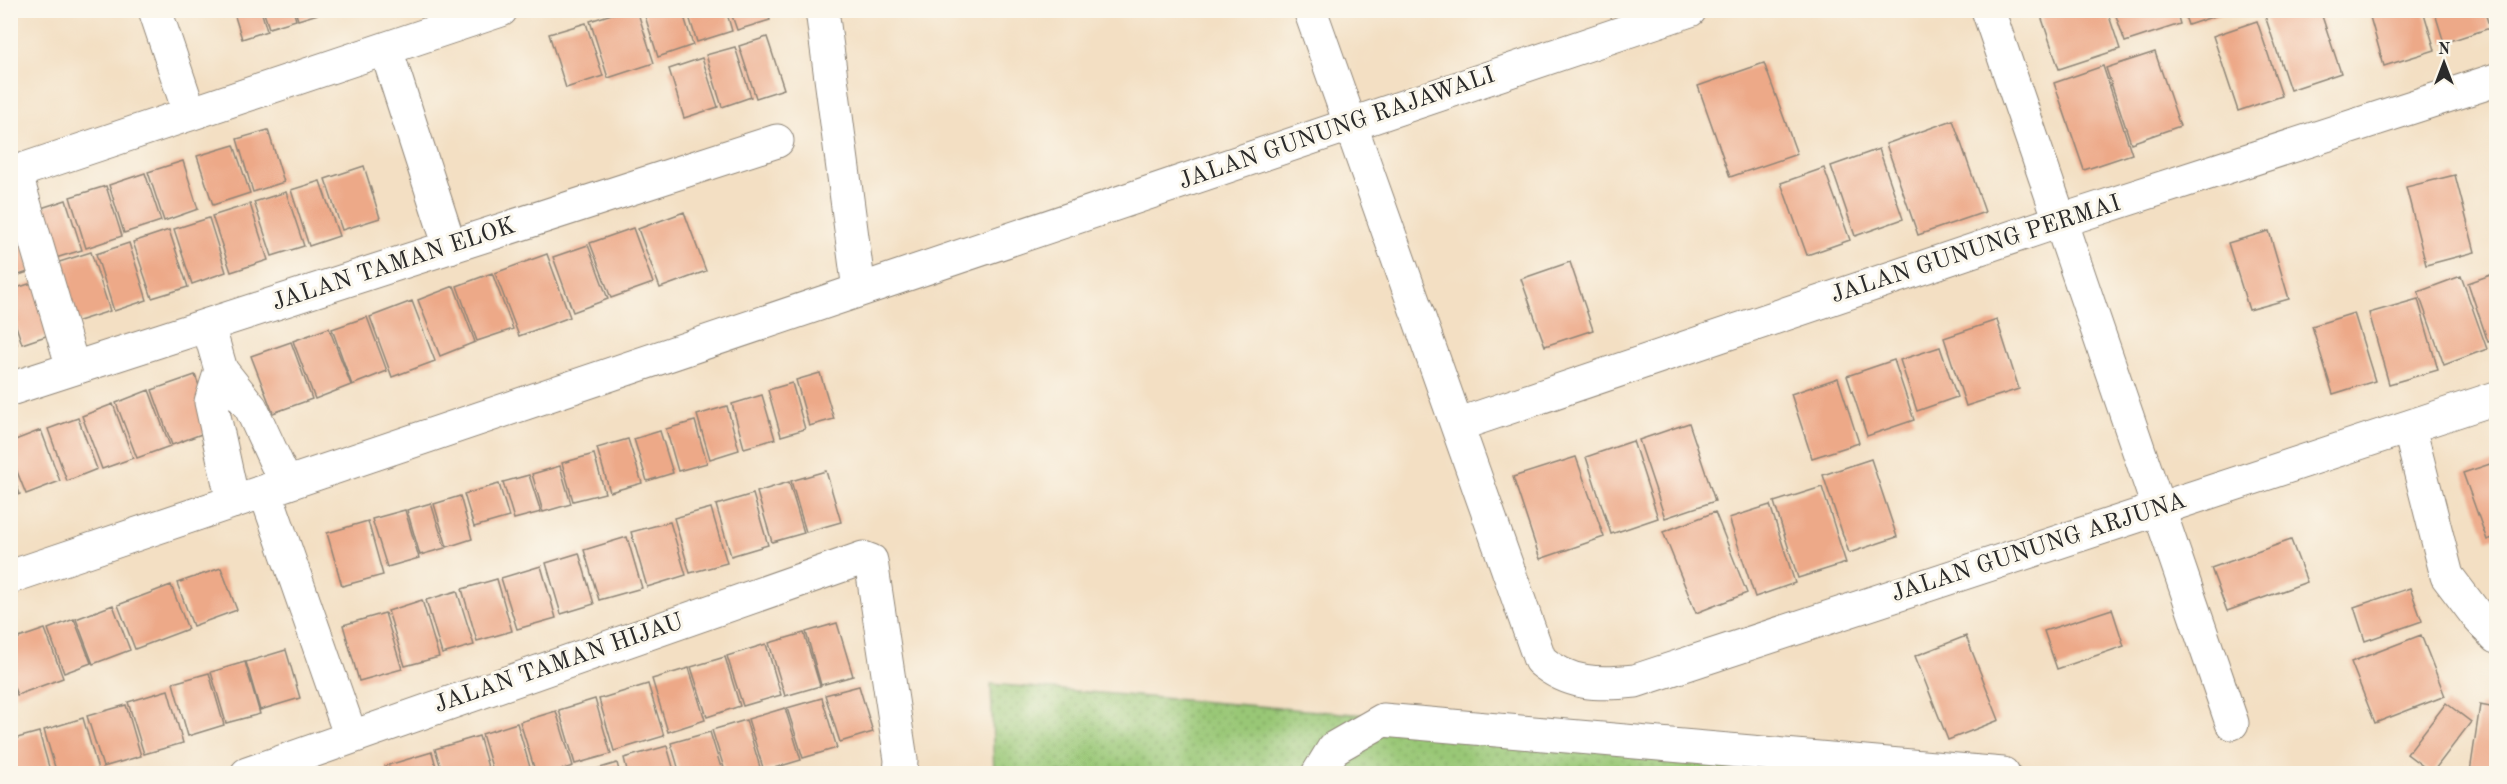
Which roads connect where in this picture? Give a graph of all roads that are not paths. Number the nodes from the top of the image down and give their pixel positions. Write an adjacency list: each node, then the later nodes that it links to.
1 (155, 10): 10 (street)
2 (501, 10): 7 (street)
3 (822, 10): 16 (street)
4 (1310, 10): 11 (street, JALAN GUNUNG ARJUNA)
5 (1690, 10): 11 (street, JALAN GUNUNG RAJAWALI)
6 (1988, 10): 14 (street)
7 (454, 18): 8 (street)
8 (386, 49): 10 (street); 15 (street)
9 (2496, 80): 14 (street, JALAN GUNUNG PERMAI)
10 (190, 114): 13 (street)
11 (1352, 124): 16 (street, JALAN GUNUNG RAJAWALI); 22 (street, JALAN GUNUNG ARJUNA)
12 (777, 141): 15 (street, JALAN TAMAN ELOK)
13 (13, 173): 18 (street)
14 (2060, 221): 22 (street, JALAN GUNUNG PERMAI); 26 (street)
15 (450, 247): 17 (street, JALAN TAMAN ELOK)
16 (873, 286): 24 (street, JALAN GUNUNG RAJAWALI)
17 (208, 325): 18 (street, JALAN TAMAN ELOK); 19 (street)
18 (74, 368): 20 (street, JALAN TAMAN ELOK)
19 (221, 370): 24 (street); 25 (street)
20 (10, 389)
21 (2496, 398): 23 (street, JALAN GUNUNG ARJUNA)
22 (1457, 425): 26 (street, JALAN GUNUNG ARJUNA)
23 (2409, 427): 26 (street, JALAN GUNUNG ARJUNA); 28 (street)
24 (275, 488): 25 (street, JALAN GUNUNG RAJAWALI); 30 (street)
25 (232, 502): 27 (street, JALAN GUNUNG RAJAWALI)
26 (2158, 509): 29 (street)
27 (10, 577)
28 (2496, 638)
29 (2232, 723)
30 (351, 737): 31 (street, JALAN TAMAN HIJAU); 32 (street, JALAN TAMAN HIJAU)
31 (247, 774)
32 (900, 774)
33 (1318, 774): 34 (street)
34 (2003, 774)

